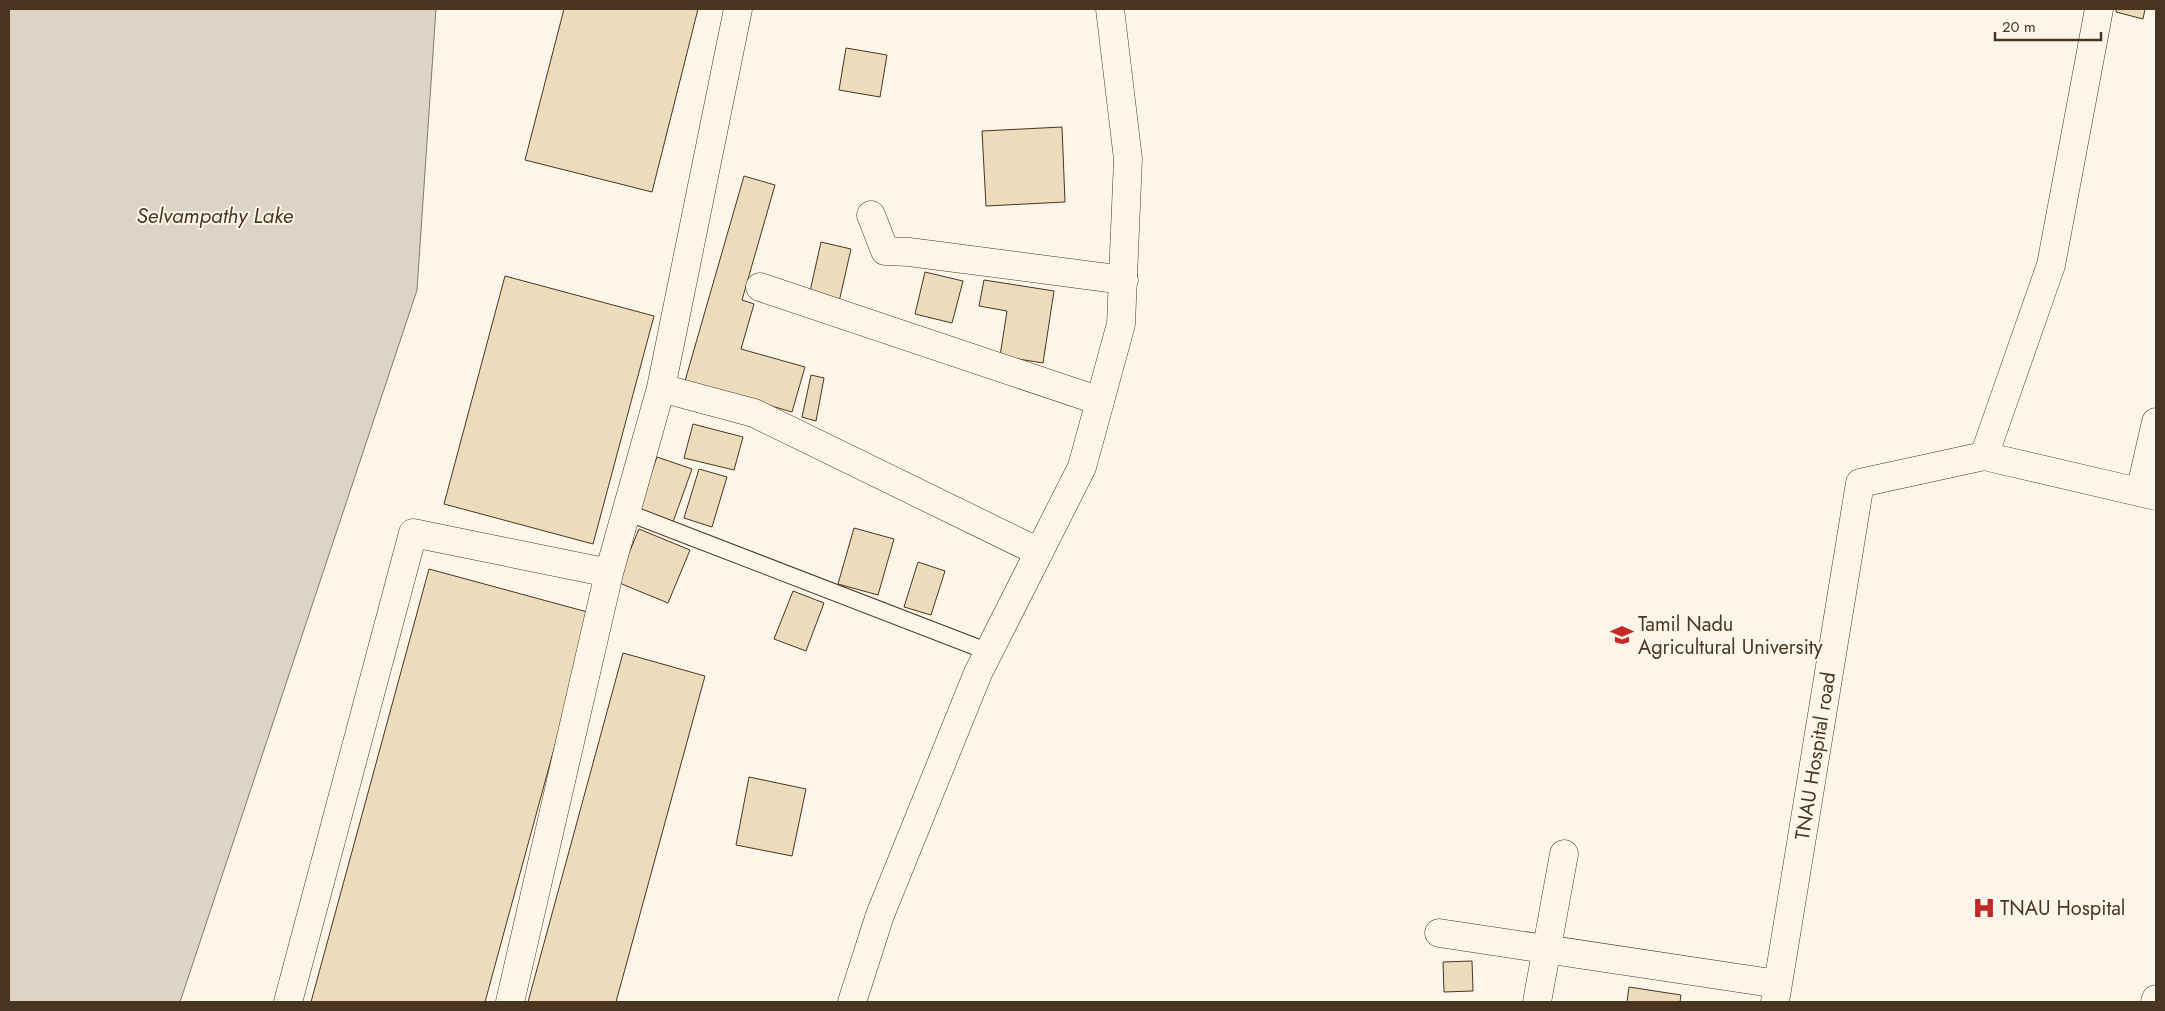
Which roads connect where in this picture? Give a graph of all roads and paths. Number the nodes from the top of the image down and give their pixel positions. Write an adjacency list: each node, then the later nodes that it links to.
1 (738, 9): 7 (street)
2 (1110, 9): 5 (street)
3 (2099, 9): 10 (street)
4 (871, 215): 5 (street)
5 (1124, 280): 8 (street)
6 (760, 287): 8 (street)
7 (661, 388): 12 (street); 13 (street)
8 (1100, 401): 13 (street)
9 (2156, 422): 11 (street)
10 (1984, 456): 11 (street, TNAU Hospital road); 19 (street, TNAU Hospital road)
11 (2148, 494)
12 (626, 512): 14 (street); 15 (lane)
13 (1039, 552): 15 (street)
14 (609, 573): 20 (street); 21 (street)
15 (988, 652): 22 (street)
16 (1564, 854): 18 (street)
17 (1439, 933): 18 (street)
18 (1547, 950): 19 (street); 23 (street)
19 (1776, 993)
20 (288, 1002)
21 (510, 1002)
22 (852, 1002)
23 (1537, 1002)

